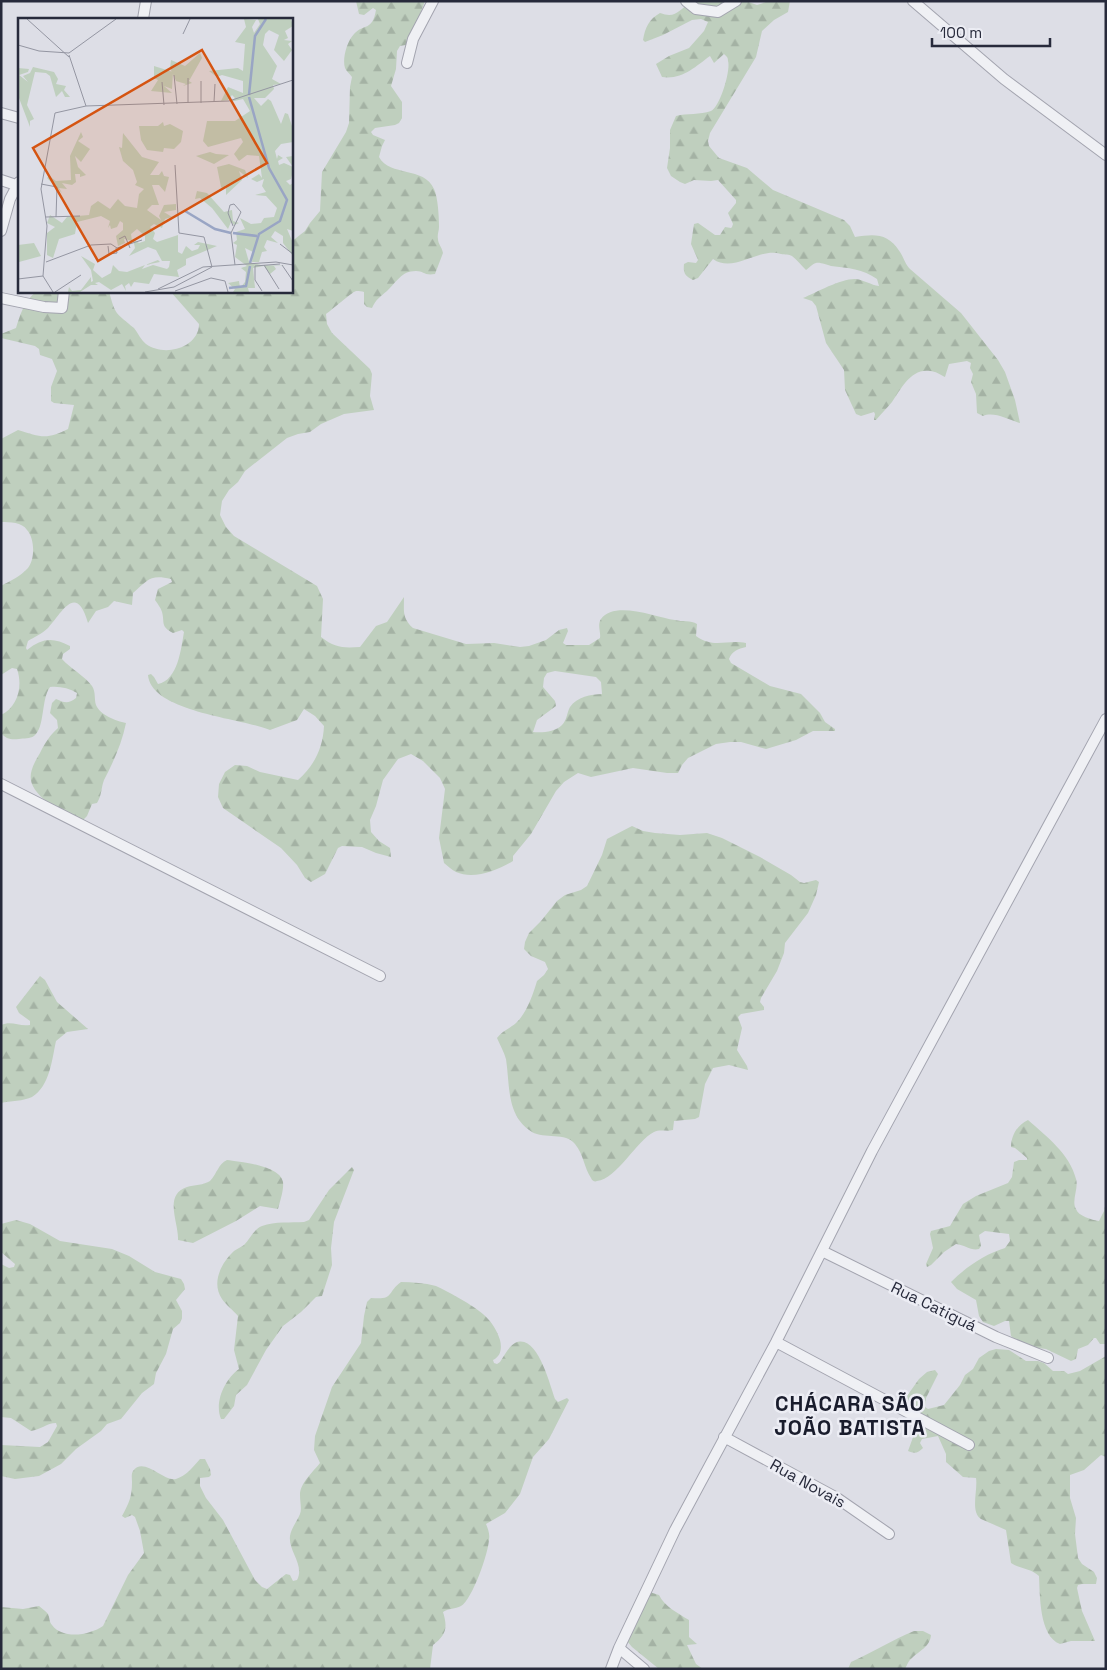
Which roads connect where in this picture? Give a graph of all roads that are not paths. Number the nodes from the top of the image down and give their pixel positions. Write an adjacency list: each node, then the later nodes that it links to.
1 (146, 1): 6 (street)
2 (433, 1): 7 (street)
3 (686, 1): 4 (street)
4 (736, 1)
5 (913, 1): 10 (street)
6 (143, 18)
7 (407, 63)
8 (1, 113): 9 (street)
9 (18, 118)
10 (1106, 155)
11 (1, 180): 12 (street)
12 (18, 184): 13 (street)
13 (1, 231)
14 (64, 292): 15 (street)
15 (1, 298)
16 (1106, 719): 19 (street)
17 (1, 784): 18 (street)
18 (380, 976)
19 (822, 1251): 20 (street); 21 (street, Rua Catiguá)
20 (776, 1342): 22 (street); 23 (street)
21 (1048, 1358)
22 (724, 1437): 24 (street, Rua Novais); 25 (street)
23 (968, 1445)
24 (889, 1534)
25 (619, 1648): 26 (street); 27 (street)
26 (611, 1669)
27 (644, 1669)

